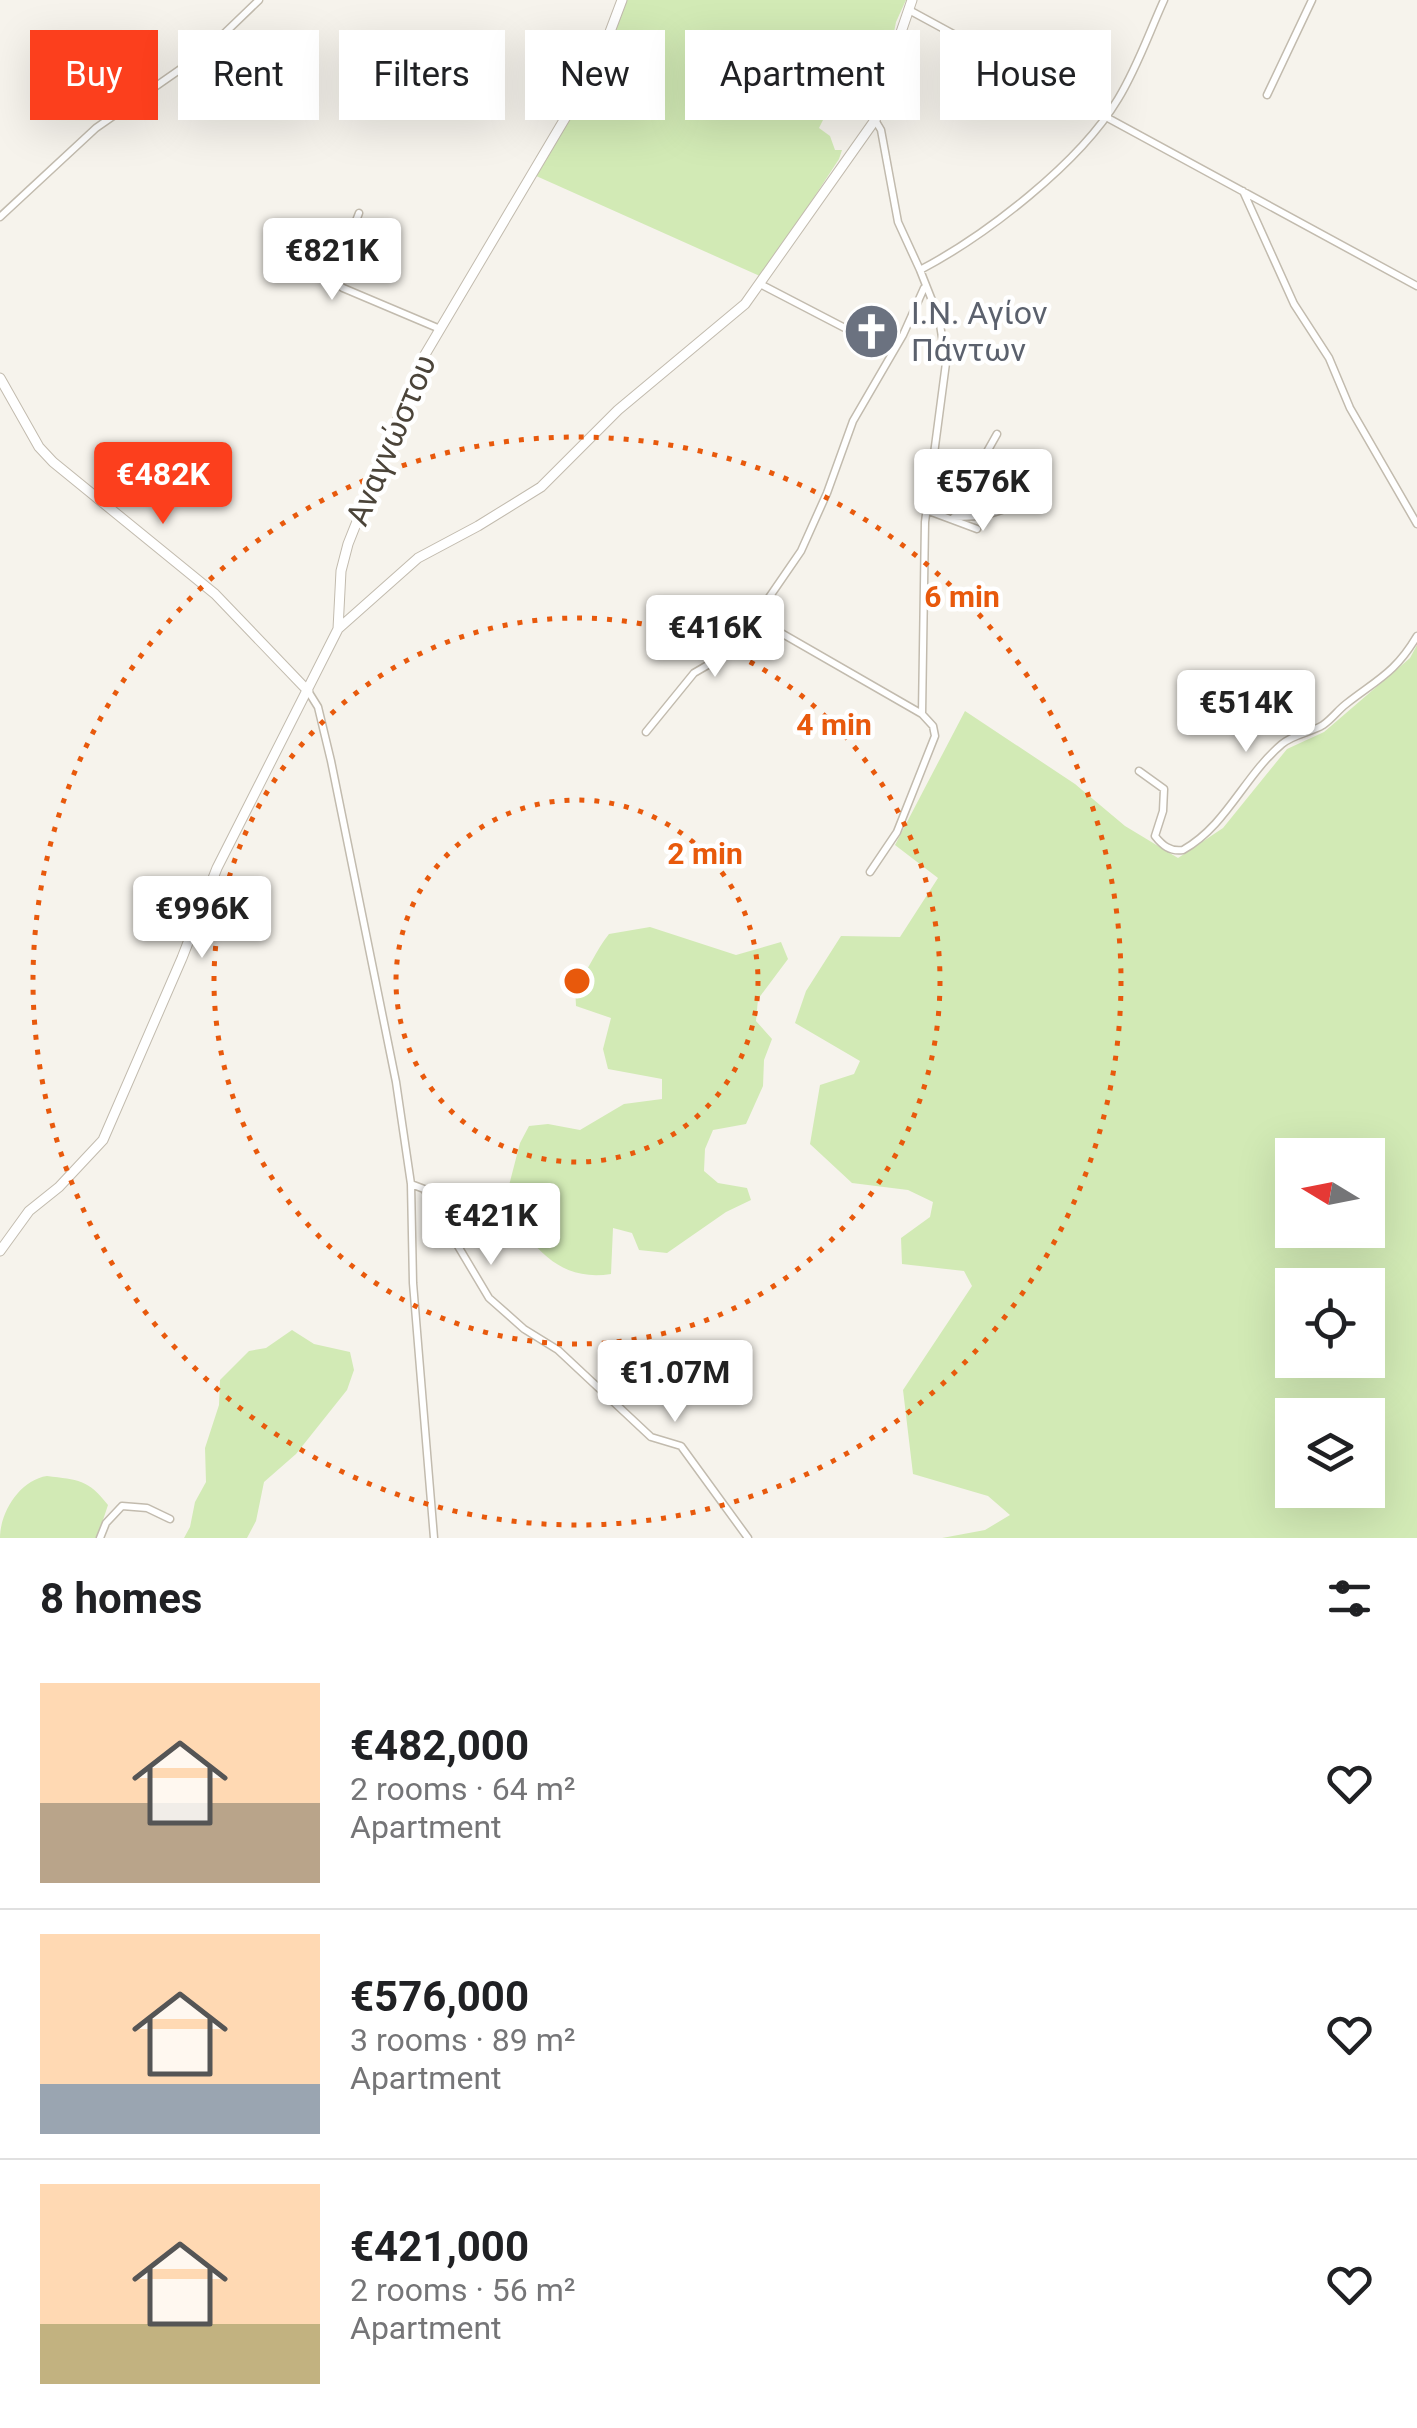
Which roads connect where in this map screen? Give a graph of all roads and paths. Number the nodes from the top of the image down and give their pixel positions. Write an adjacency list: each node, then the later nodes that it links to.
1 (259, 0): 15 (street)
2 (622, 0): 20 (street, Αναγνώστου)
3 (1164, 0): 9 (street)
4 (1312, 0): 8 (street)
5 (911, 5): 6 (street); 7 (street)
6 (902, 30)
7 (948, 30)
8 (1266, 95)
9 (1111, 108)
10 (1111, 117): 13 (street)
11 (876, 120): 16 (street); 17 (street)
12 (1102, 120): 16 (street)
13 (1242, 190): 18 (street); 28 (street)
14 (359, 213): 20 (street)
15 (0, 217)
16 (920, 270): 19 (street)
17 (762, 285): 21 (street); 31 (street)
18 (1417, 286)
19 (924, 287): 21 (street); 24 (street)
20 (440, 329): 31 (street, Αναγνώστου)
21 (891, 352): 30 (street)
22 (0, 378): 33 (street)
23 (997, 434): 24 (street)
24 (931, 481): 25 (street)
25 (926, 510): 27 (street); 34 (street)
26 (1002, 510): 27 (street)
27 (953, 518): 29 (street)
28 (1417, 524)
29 (977, 529)
30 (755, 618): 34 (street); 35 (street)
31 (338, 629): 33 (street)
32 (1417, 636): 36 (street)
33 (308, 691): 38 (street); 39 (street)
34 (922, 714): 37 (street)
35 (646, 732)
36 (1139, 771)
37 (870, 872)
38 (411, 1184): 42 (street); 43 (street)
39 (0, 1251)
40 (170, 1518): 41 (street)
41 (100, 1538)
42 (434, 1538)
43 (748, 1538)

